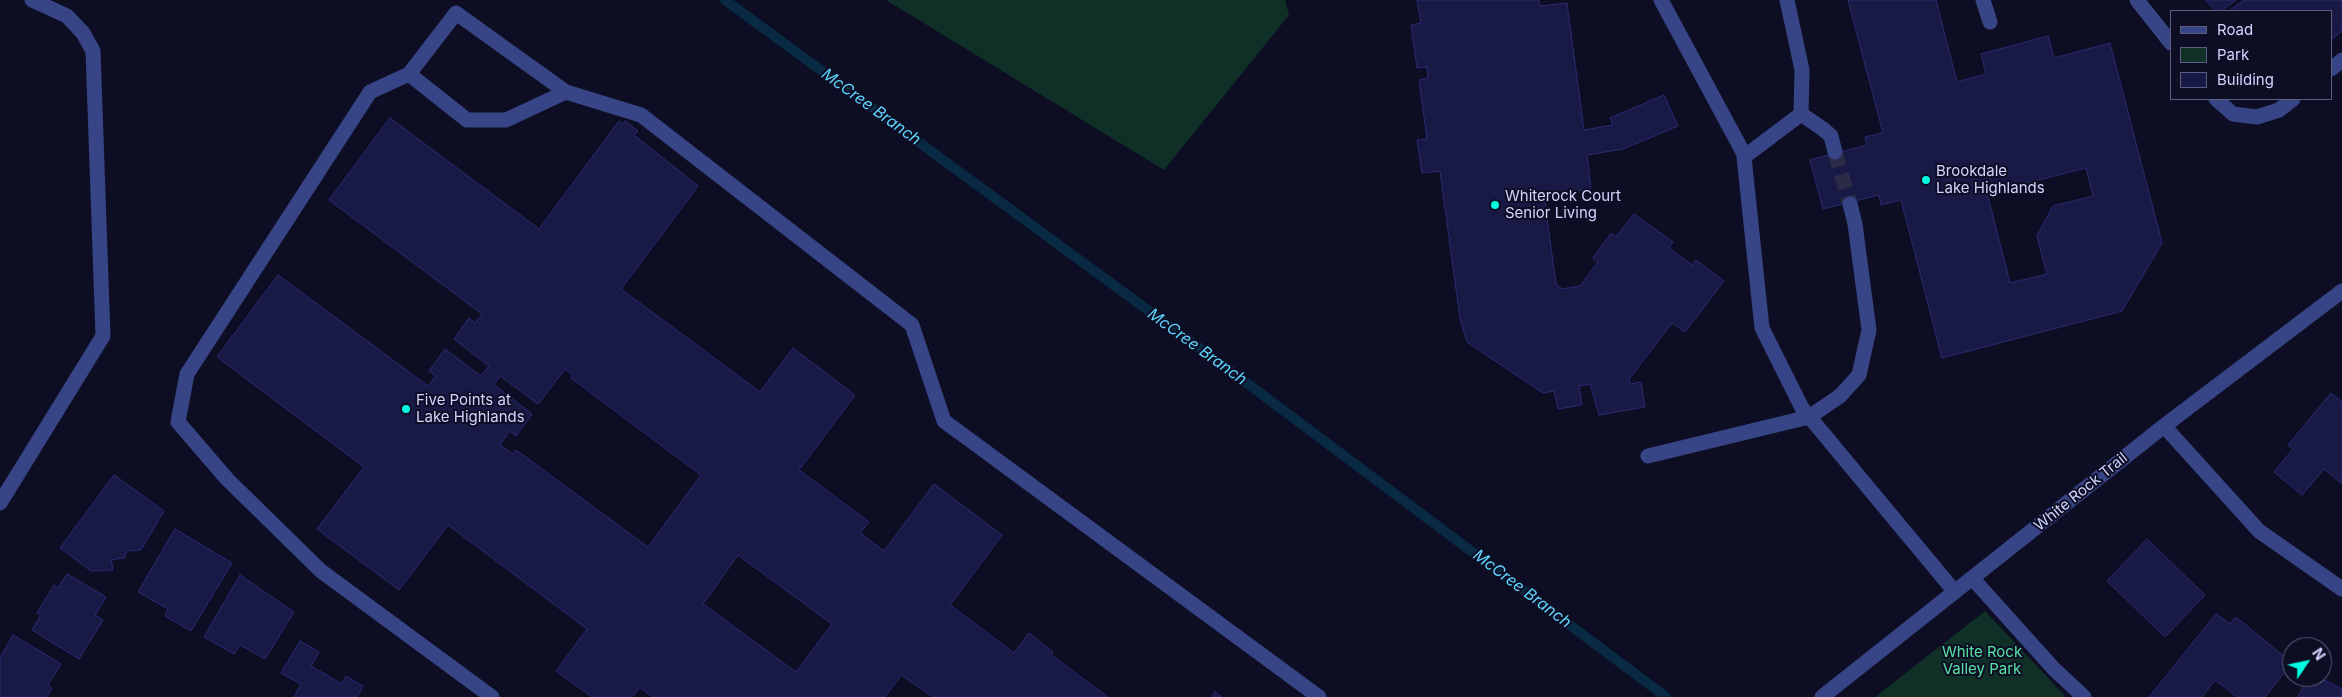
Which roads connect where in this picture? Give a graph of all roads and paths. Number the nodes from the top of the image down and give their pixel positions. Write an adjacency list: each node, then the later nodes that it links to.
1 (32, 0): 22 (street)
2 (1660, 0): 16 (street)
3 (1787, 0): 14 (street)
4 (1983, 0): 6 (street)
5 (2138, 0): 7 (street)
6 (1990, 22)
7 (2170, 42)
8 (2342, 60): 9 (street)
9 (2332, 68)
10 (409, 74): 11 (street); 11 (street); 26 (street)
11 (566, 92): 27 (street)
12 (2217, 100): 13 (street)
13 (2292, 100)
14 (1801, 114): 15 (street); 16 (street)
15 (1835, 152)
16 (1745, 156): 19 (street)
17 (1850, 204): 19 (street)
18 (2342, 291): 20 (street, White Rock Trail)
19 (1809, 417): 21 (street); 25 (street)
20 (2164, 426): 23 (street, White Rock Trail); 24 (street)
21 (1648, 456)
22 (0, 503)
23 (1973, 579): 25 (street, White Rock Trail); 29 (street)
24 (2342, 589)
25 (1955, 592): 28 (street, White Rock Trail)
26 (492, 697)
27 (1319, 697)
28 (1822, 697)
29 (2084, 697)

